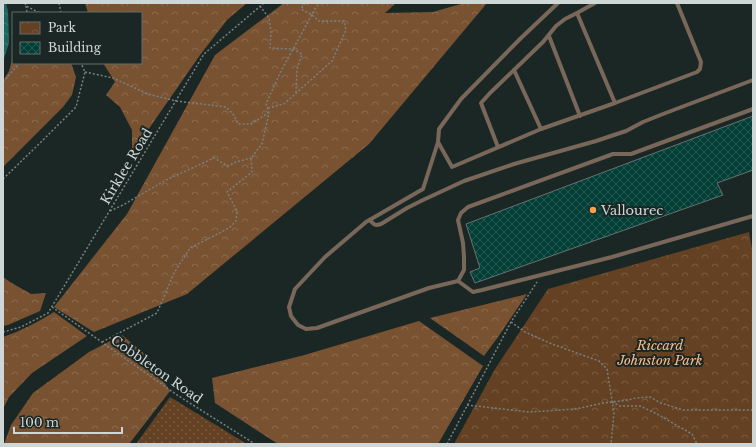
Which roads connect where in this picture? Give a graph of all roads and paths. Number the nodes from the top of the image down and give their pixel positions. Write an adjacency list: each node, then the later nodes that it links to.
1 (264, 3): 8 (path, Kirklee Road)
2 (305, 3): 11 (path)
3 (320, 3): 11 (path)
4 (558, 3): 28 (lane)
5 (596, 3): 10 (lane)
6 (677, 3): 22 (lane)
7 (25, 4): 9 (path)
8 (260, 6): 13 (path); 21 (path, Kirklee Road)
9 (38, 12)
10 (578, 13): 12 (lane); 22 (lane)
11 (312, 15): 13 (path); 20 (path)
12 (549, 36): 16 (lane); 26 (lane)
13 (293, 49): 20 (path); 23 (path)
14 (18, 64): 19 (path)
15 (81, 64): 17 (path)
16 (514, 70): 27 (lane); 29 (lane)
17 (85, 72): 21 (path); 31 (path)
18 (753, 80): 34 (lane)
19 (3, 82)
20 (296, 93): 23 (path)
21 (176, 101): 25 (path); 32 (path, Kirklee Road)
22 (615, 103): 26 (lane)
23 (268, 108): 25 (path)
24 (753, 109): 36 (lane)
25 (269, 112): 30 (path)
26 (580, 116): 27 (lane)
27 (541, 129): 29 (lane)
28 (438, 142): 29 (lane); 34 (lane)
29 (498, 147)
30 (251, 158): 32 (path); 40 (path)
31 (3, 179)
32 (109, 211): 37 (path, Kirklee Road)
33 (753, 216): 35 (lane)
34 (370, 220): 36 (lane)
35 (542, 276): 36 (lane); 38 (path)
36 (458, 281)
37 (52, 307): 39 (path, Kirklee Road); 40 (path, Cobbleton Road)
38 (511, 322): 41 (path); 42 (path)
39 (3, 332)
40 (102, 342): 44 (path, Cobbleton Road)
41 (612, 402): 42 (path); 43 (path); 46 (path); 47 (path)
42 (467, 405): 45 (path)
43 (753, 410)
44 (254, 444)
45 (447, 444)
46 (611, 444)
47 (697, 444)

